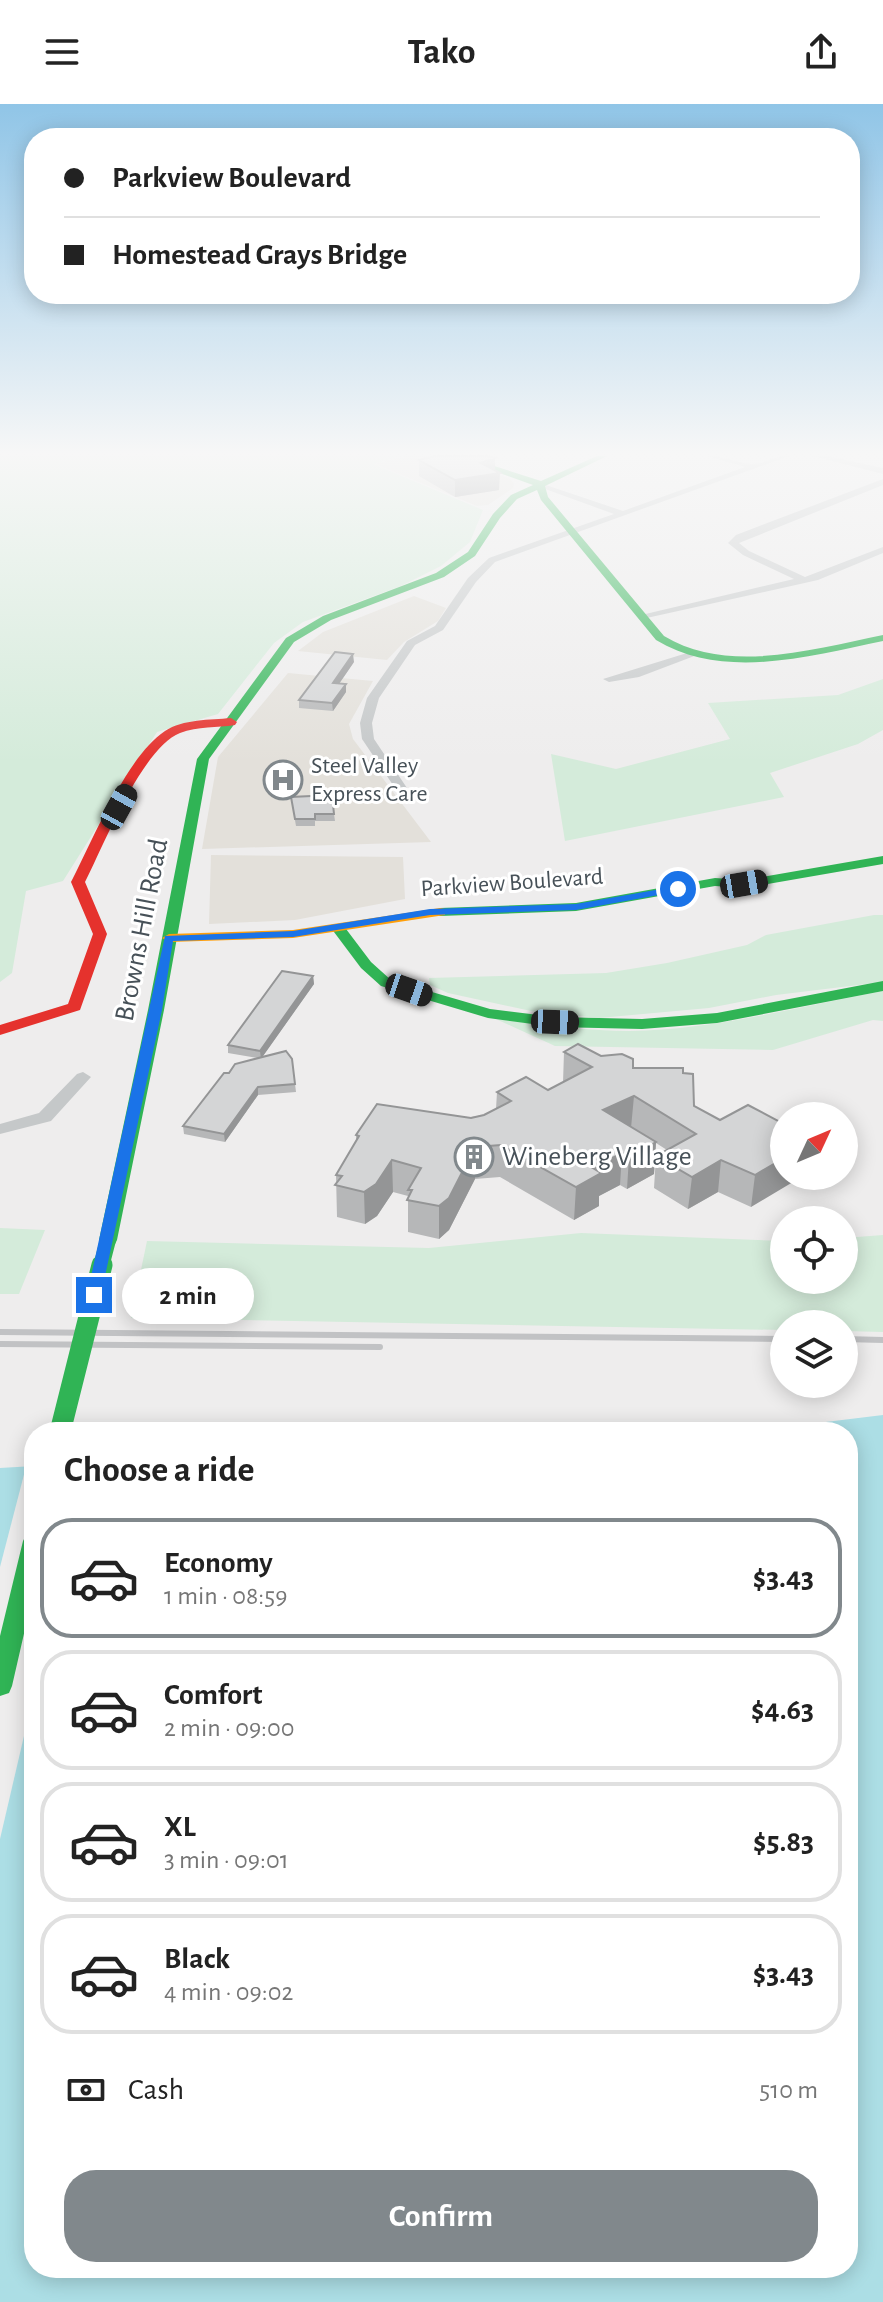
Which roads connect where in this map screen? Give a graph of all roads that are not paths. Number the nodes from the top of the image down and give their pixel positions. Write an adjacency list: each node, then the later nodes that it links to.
1 (465, 559): 11 (street, Browns Hill Road)
2 (496, 559): 12 (street)
3 (595, 559): 7 (street)
4 (758, 559): 6 (street)
5 (860, 559): 6 (street)
6 (804, 580): 7 (street)
7 (642, 616): 9 (street)
8 (883, 638): 9 (street)
9 (691, 655): 10 (street)
10 (609, 679)
11 (231, 722): 17 (street, Browns Hill Road); 19 (street)
12 (401, 788)
13 (883, 848): 15 (street, Parkview Boulevard)
14 (883, 860): 15 (street, Parkview Boulevard)
15 (715, 882): 16 (street, Parkview Boulevard)
16 (338, 928): 17 (street, Parkview Boulevard); 18 (street)
17 (169, 938): 22 (street, Browns Hill Road, bridge)
18 (883, 986)
19 (0, 1030)
20 (83, 1077): 21 (street)
21 (0, 1129)
22 (62, 1422)
23 (24, 1584): 24 (street)
24 (0, 1686)

